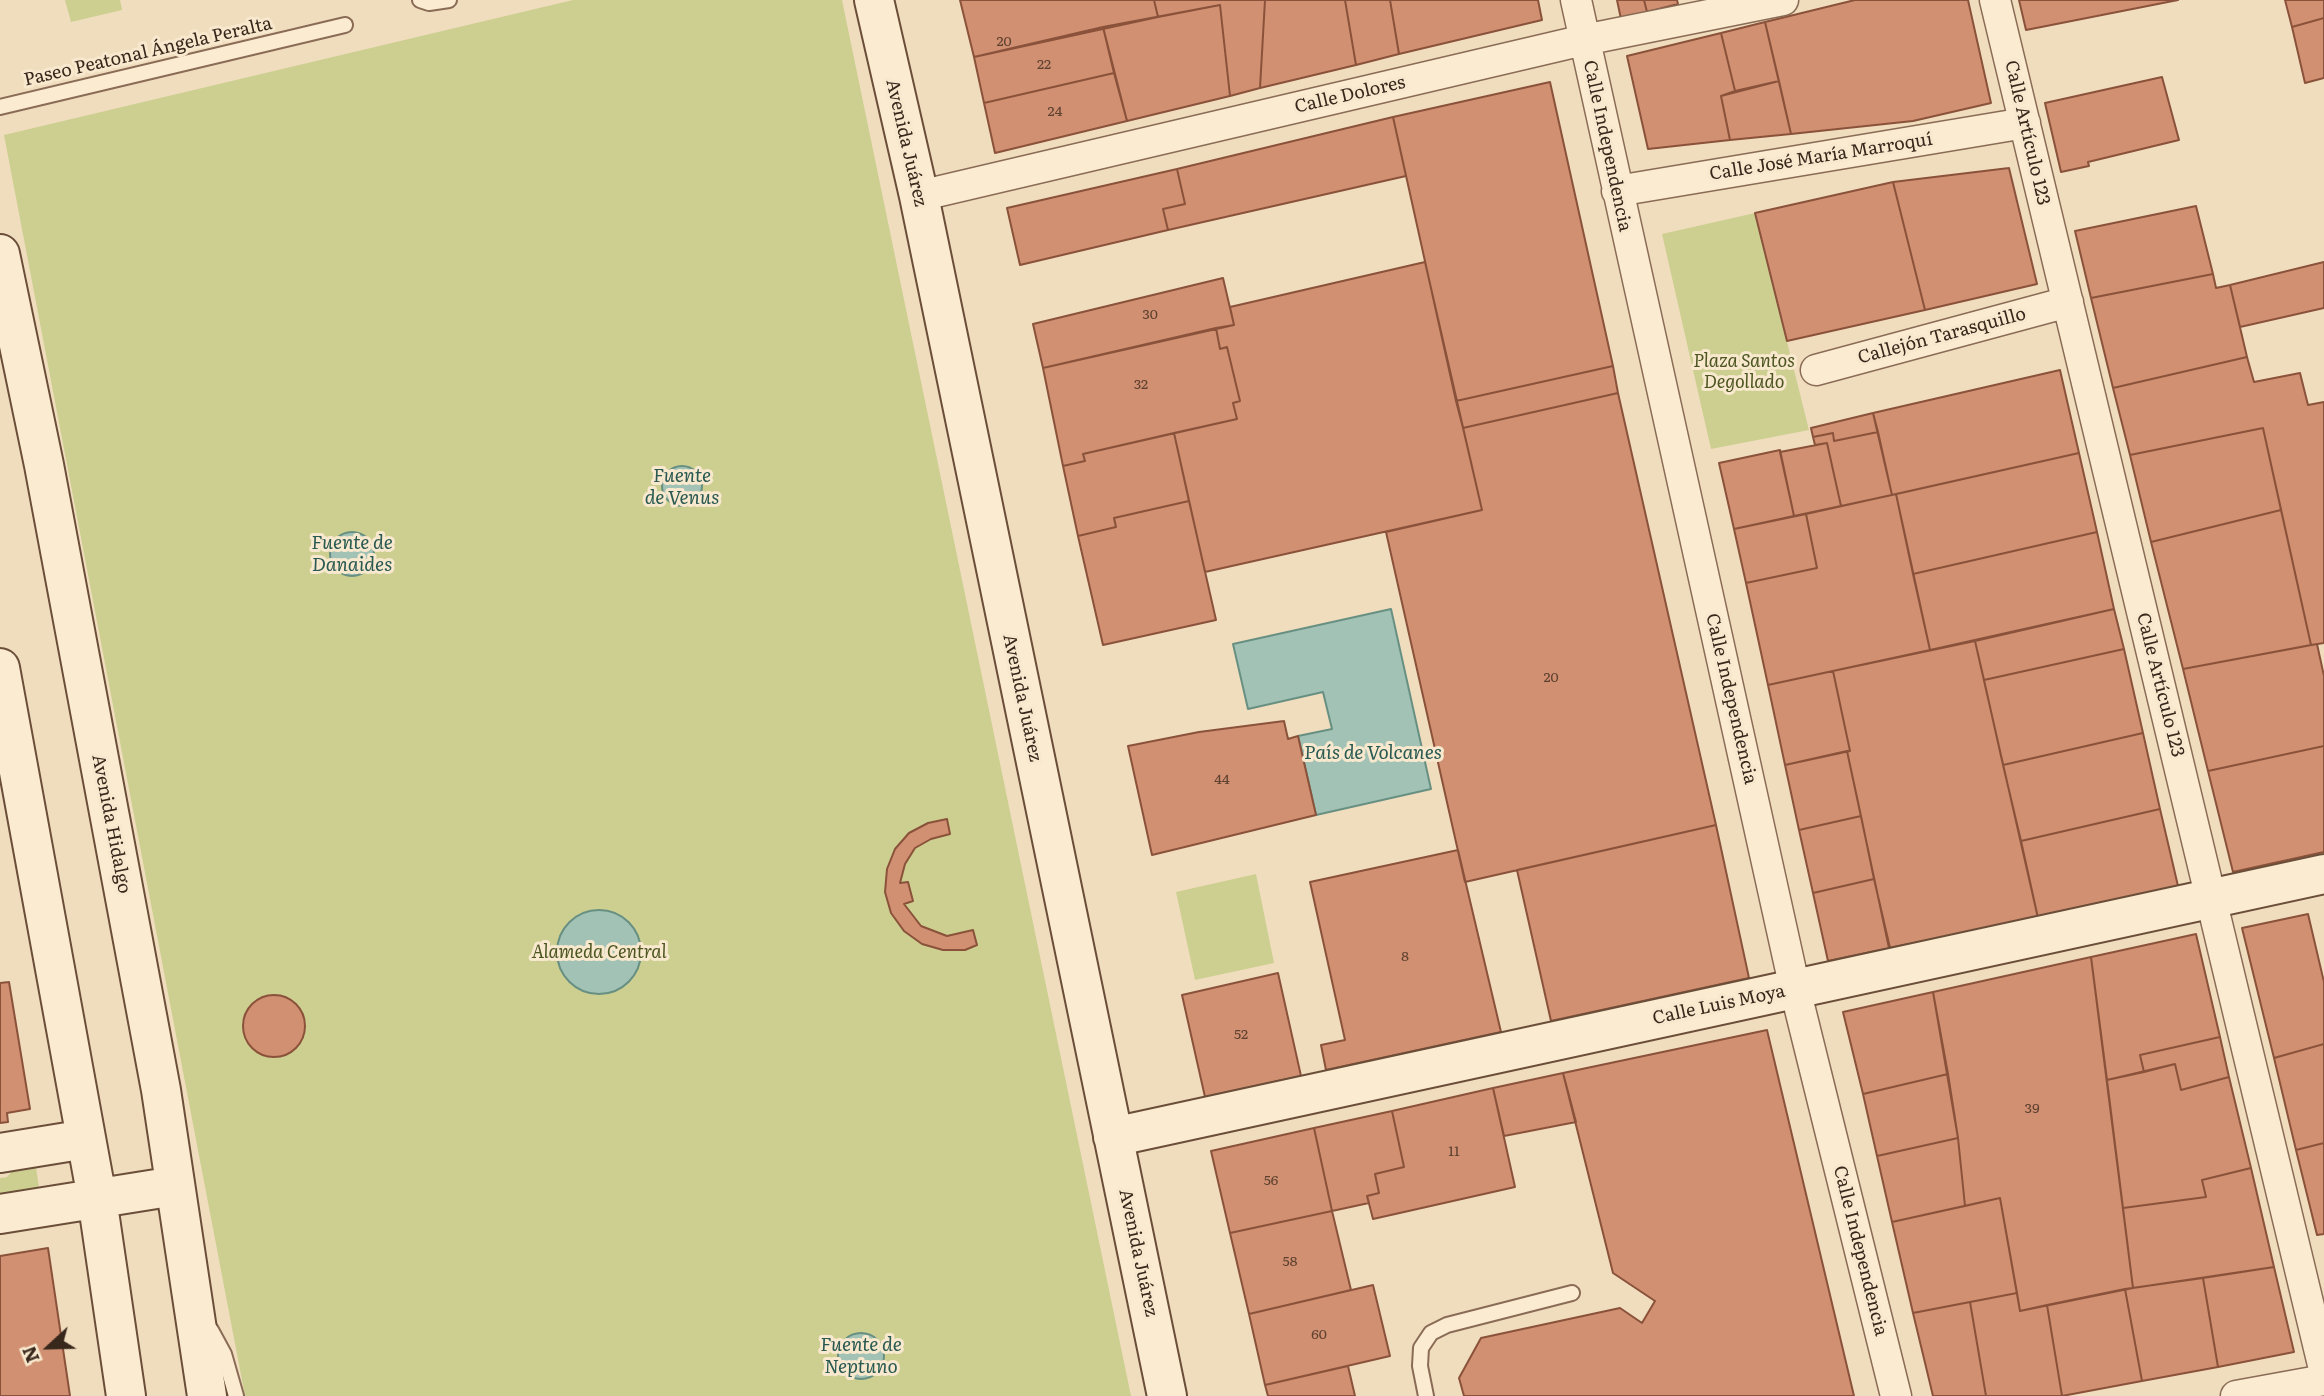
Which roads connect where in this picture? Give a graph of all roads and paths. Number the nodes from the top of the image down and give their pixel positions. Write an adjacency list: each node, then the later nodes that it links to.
1 (420, 0): 2 (lane)
2 (449, 0)
3 (874, 0): 13 (main road, Avenida Juárez)
4 (1576, 0): 9 (street, Calle Independencia)
5 (1783, 0): 7 (street, Calle Dolores)
6 (1995, 0): 11 (street, Calle Artículo 123)
7 (1718, 8): 9 (street, Calle Dolores)
8 (345, 25): 10 (lane, Paseo Peatonal Ángela Peralta)
9 (1584, 40): 12 (street, Calle Independencia); 13 (street, Calle Dolores)
10 (0, 107)
11 (2025, 123): 12 (street, Calle José María Marroquí); 15 (street, Calle Artículo 123)
12 (1617, 191): 20 (street, Calle Independencia)
13 (919, 197): 21 (main road, Avenida Juárez)
14 (0, 254): 24 (main road, Avenida Hidalgo)
15 (2068, 302): 16 (street, Callejón Tarasquillo); 19 (street, Calle Artículo 123)
16 (1816, 370)
17 (0, 668): 22 (main road)
18 (2324, 874): 19 (main road, Calle Luis Moya)
19 (2212, 899): 20 (main road, Calle Luis Moya); 29 (street, Calle Artículo 123)
20 (1795, 989): 21 (main road, Calle Luis Moya); 36 (street, Calle Independencia)
21 (1114, 1137): 34 (main road, Avenida Juárez)
22 (86, 1139): 23 (main road); 25 (main road)
23 (0, 1153)
24 (175, 1186): 25 (main road); 27 (main road, Avenida Hidalgo)
25 (96, 1198): 26 (main road); 31 (main road)
26 (0, 1214)
27 (188, 1274): 32 (main road, Avenida Hidalgo); 33 (lane)
28 (1572, 1293): 35 (lane)
29 (2324, 1369)
30 (2324, 1380): 37 (street)
31 (127, 1396)
32 (207, 1396)
33 (236, 1396)
34 (1167, 1396)
35 (1426, 1396)
36 (1896, 1396)
37 (2236, 1396)

